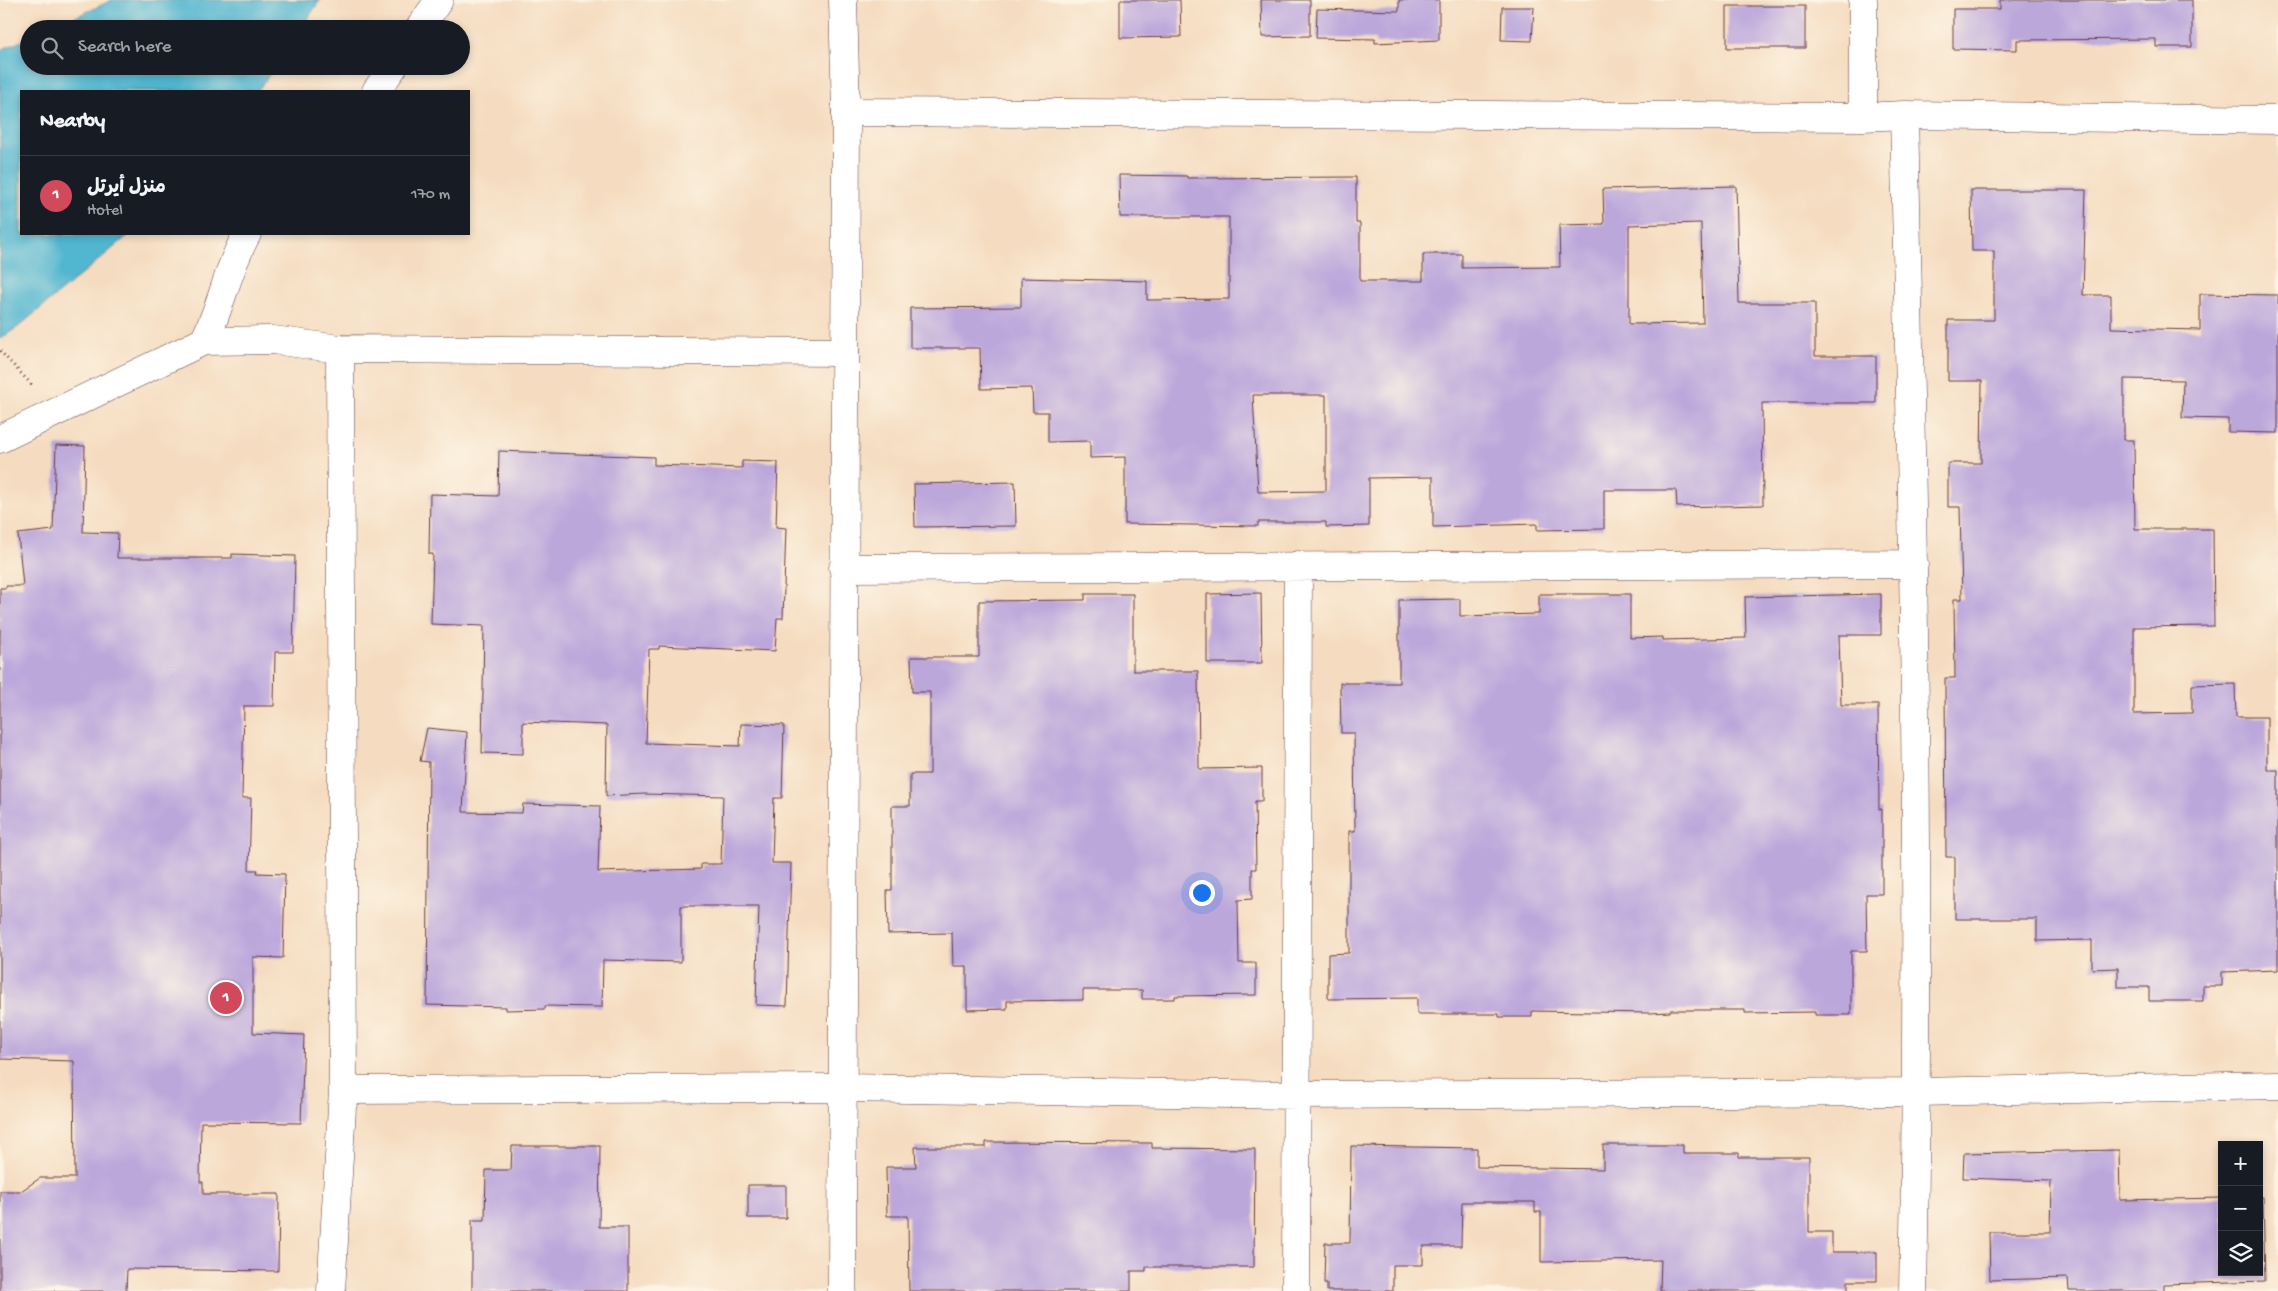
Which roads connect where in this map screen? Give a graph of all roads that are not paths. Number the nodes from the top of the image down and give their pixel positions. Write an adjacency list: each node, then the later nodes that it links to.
1 (439, 0): 4 (street)
2 (843, 0): 7 (street)
3 (1864, 0): 9 (street)
4 (426, 20)
5 (388, 75): 6 (street)
6 (377, 90)
7 (846, 112): 9 (street); 14 (street)
8 (1904, 115): 9 (street); 10 (street); 16 (street)
9 (1863, 117)
10 (2278, 120)
11 (246, 235): 12 (street)
12 (204, 341): 13 (street); 15 (street)
13 (340, 349): 14 (street); 21 (street)
14 (845, 352): 18 (street)
15 (0, 439)
16 (1914, 564): 17 (street); 22 (street)
17 (1298, 565): 18 (street); 23 (street)
18 (843, 568): 20 (street)
19 (2278, 1085): 22 (street)
20 (842, 1088): 21 (street); 23 (street); 25 (street)
21 (343, 1090): 24 (street)
22 (1917, 1092): 23 (street); 27 (street)
23 (1296, 1096): 26 (street)
24 (331, 1291)
25 (842, 1291)
26 (1296, 1291)
27 (1913, 1291)

